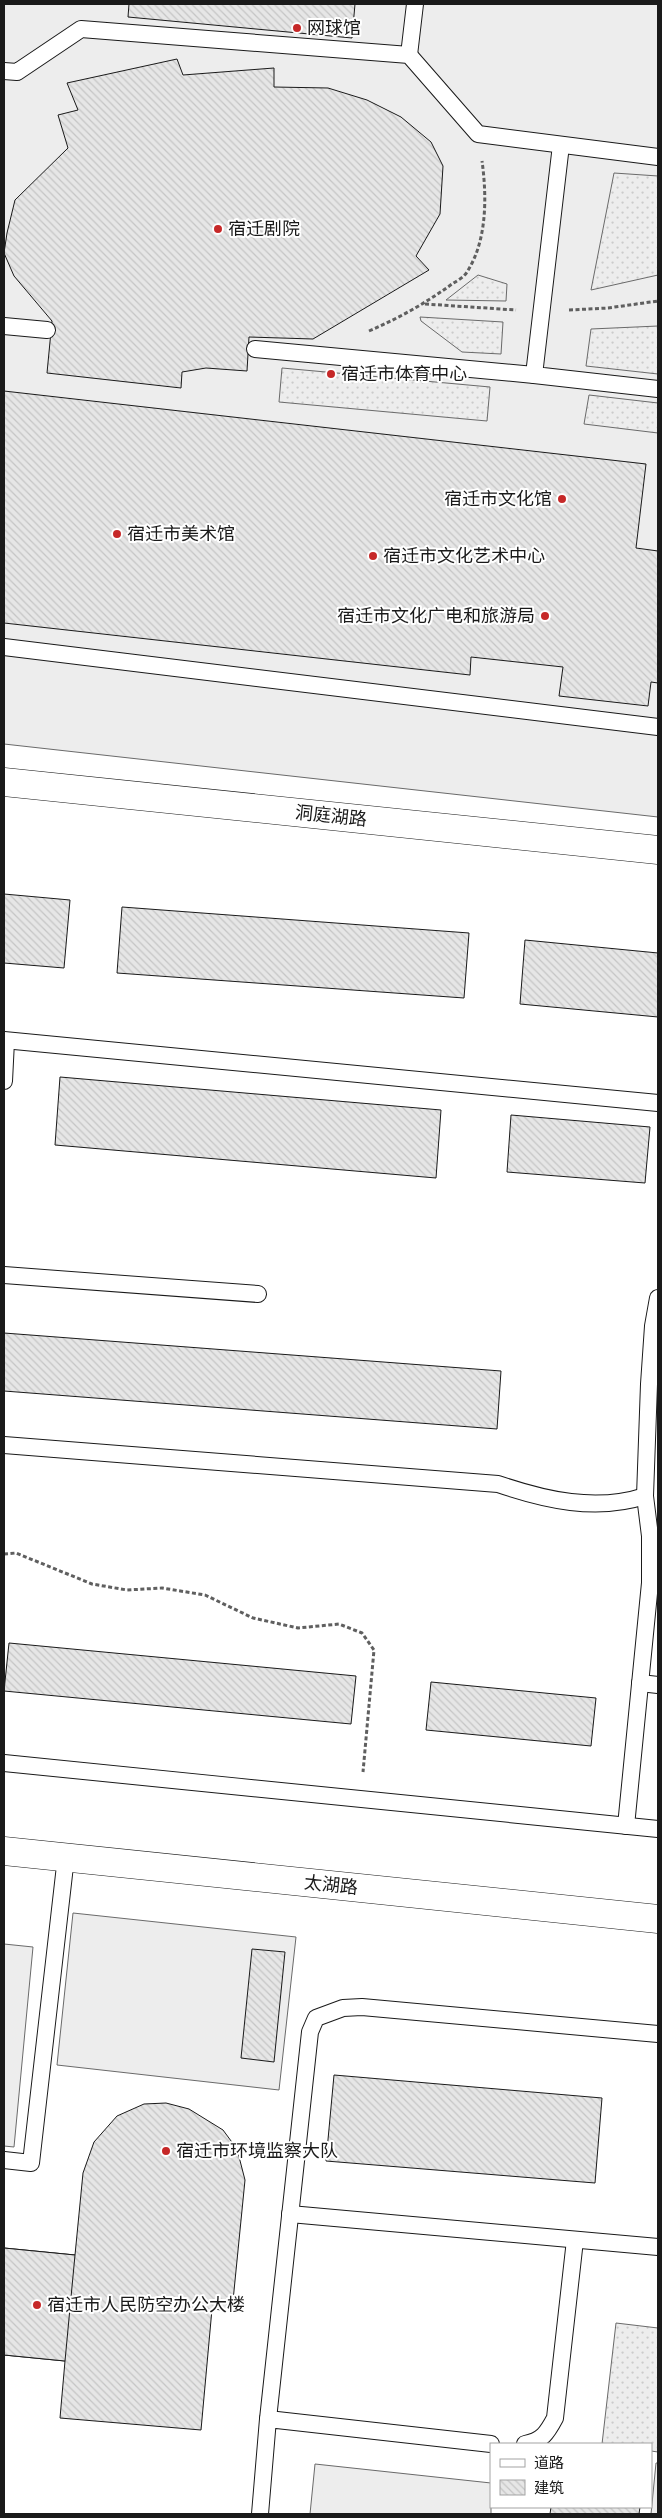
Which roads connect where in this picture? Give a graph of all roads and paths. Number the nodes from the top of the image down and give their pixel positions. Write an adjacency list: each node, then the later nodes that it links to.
1 (415, 4): 2 (lane)
2 (410, 55): 3 (lane); 4 (lane)
3 (4, 70)
4 (478, 134): 5 (lane); 9 (path)
5 (561, 145): 6 (lane); 11 (lane)
6 (658, 157)
7 (4, 326): 8 (lane)
8 (47, 330)
9 (367, 332)
10 (254, 349): 11 (lane)
11 (534, 375): 12 (lane)
12 (658, 389)
13 (4, 647): 14 (lane)
14 (658, 726)
15 (4, 782): 16 (street, 洞庭湖路)
16 (658, 850)
17 (5, 1040): 18 (lane); 19 (lane)
18 (4, 1081)
19 (658, 1103)
20 (4, 1275): 21 (lane)
21 (258, 1294)
22 (658, 1298): 23 (lane)
23 (654, 1385): 25 (lane)
24 (4, 1445): 25 (lane)
25 (645, 1496): 27 (lane)
26 (4, 1554): 30 (path)
27 (640, 1683): 28 (lane); 31 (lane)
28 (658, 1685)
29 (4, 1763): 30 (lane)
30 (361, 1799): 31 (lane)
31 (626, 1826): 32 (lane)
32 (658, 1830)
33 (4, 1851): 34 (street, 太湖路)
34 (66, 1857): 35 (street, 太湖路); 37 (lane)
35 (658, 1919)
36 (658, 2034): 38 (lane)
37 (4, 2160)
38 (290, 2214): 39 (lane); 41 (lane)
39 (575, 2240): 40 (lane); 42 (lane)
40 (658, 2248)
41 (268, 2419): 43 (lane); 44 (lane)
42 (530, 2443)
43 (490, 2444)
44 (260, 2514)

